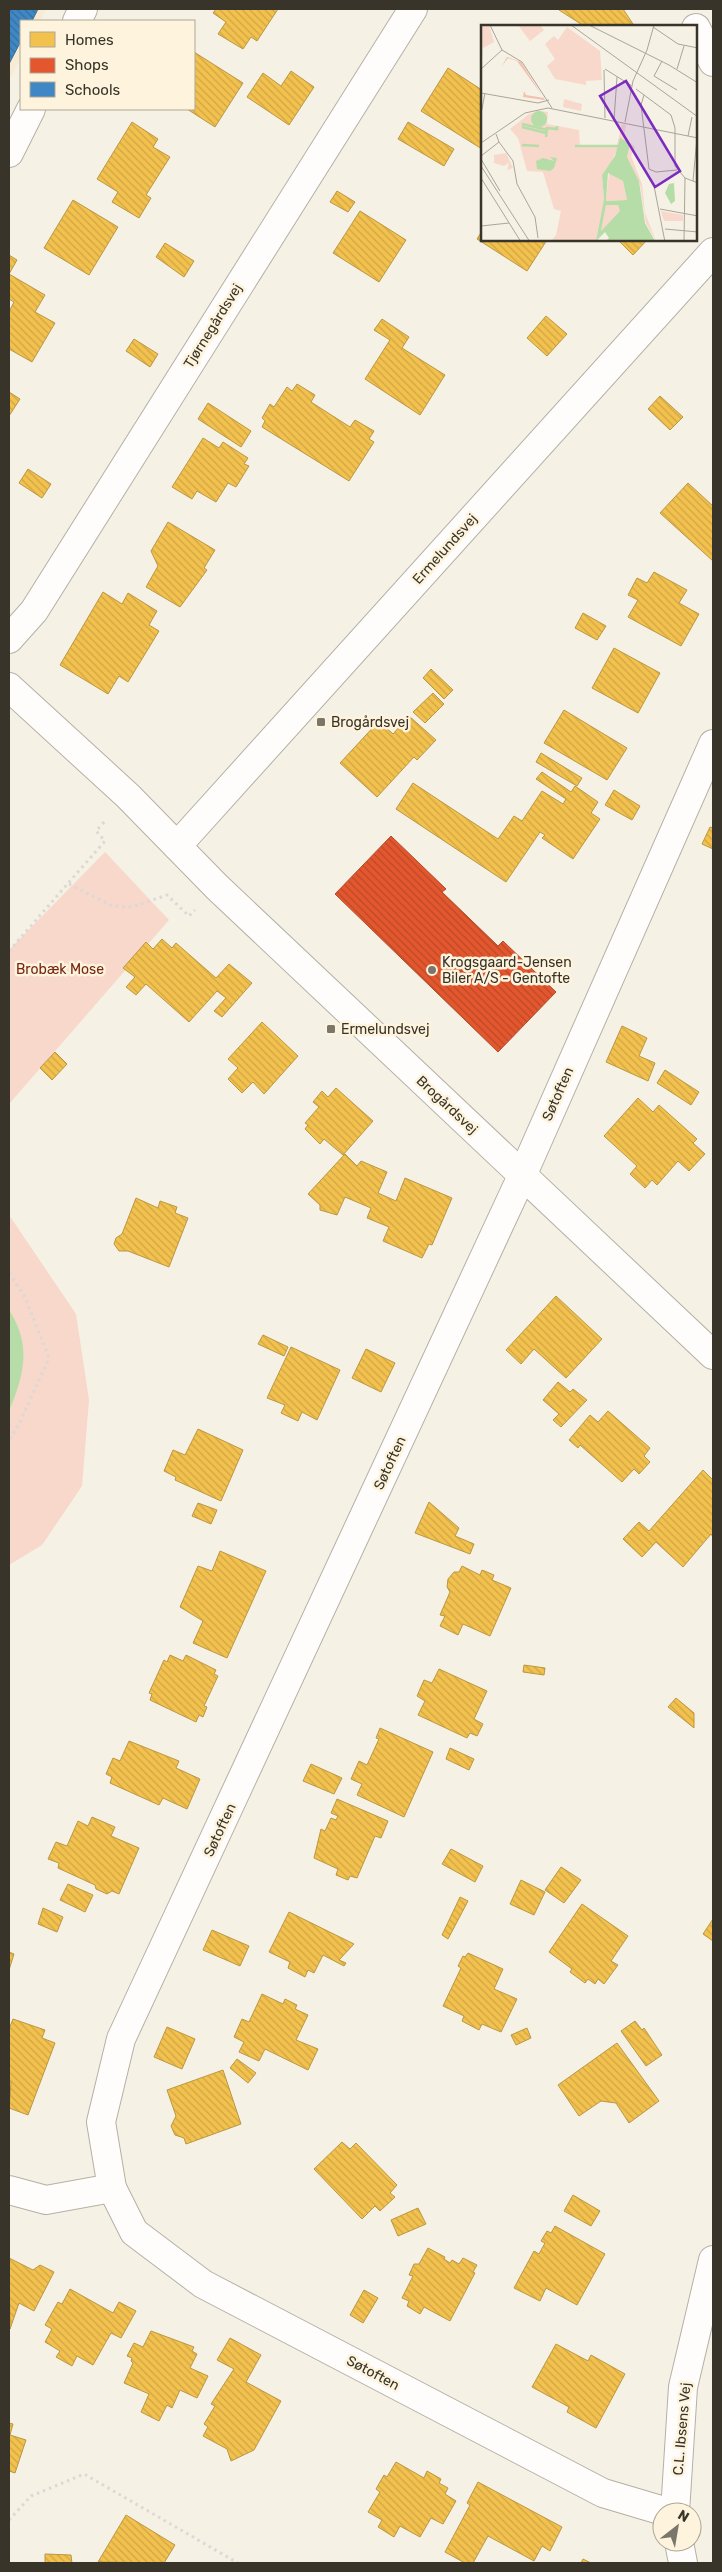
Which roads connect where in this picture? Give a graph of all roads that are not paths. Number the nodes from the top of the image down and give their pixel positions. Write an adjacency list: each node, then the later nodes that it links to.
1 (413, 9): 9 (street, Tjørnegårdsvej)
2 (686, 9): 3 (street)
3 (694, 25)
4 (697, 31): 5 (street)
5 (713, 62)
6 (30, 110): 7 (street)
7 (9, 153)
8 (713, 252): 12 (street, Ermelundsvej)
9 (9, 639)
10 (9, 687): 12 (street, Brogårdsvej)
11 (713, 744): 13 (street, Søtoften)
12 (177, 846): 13 (street, Brogårdsvej)
13 (522, 1176): 14 (street, Brogårdsvej); 15 (street, Søtoften)
14 (713, 1355)
15 (112, 2188): 16 (street); 19 (street, Søtoften)
16 (9, 2190)
17 (713, 2260): 18 (street, C.L. Ibsens Vej)
18 (676, 2502)
19 (652, 2508)

